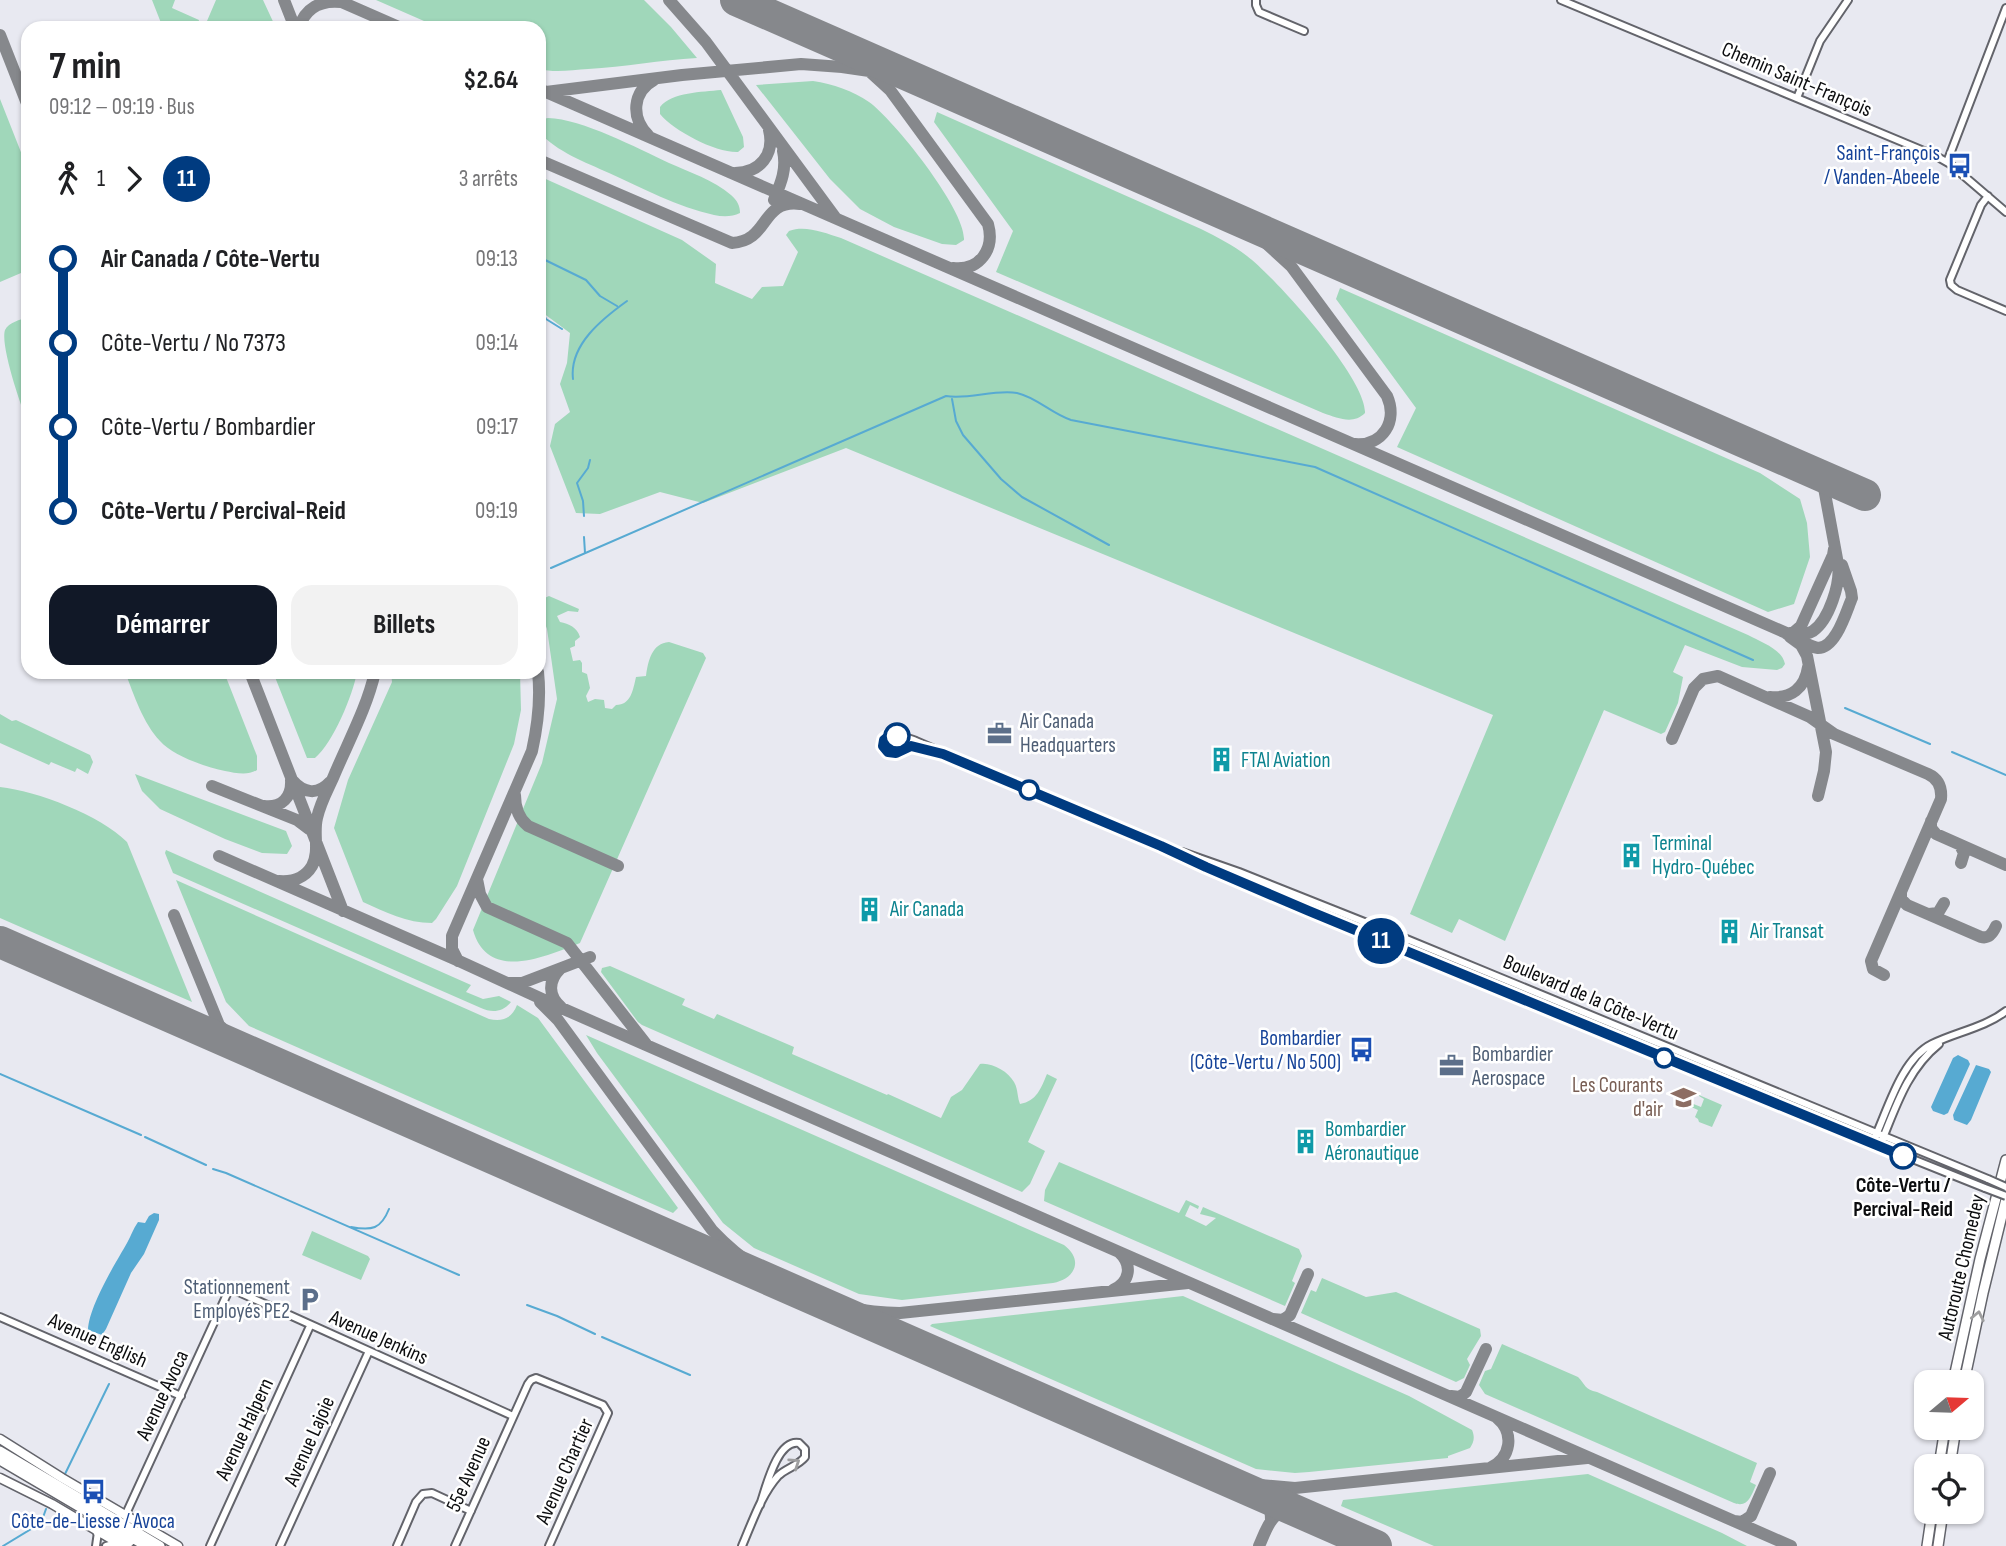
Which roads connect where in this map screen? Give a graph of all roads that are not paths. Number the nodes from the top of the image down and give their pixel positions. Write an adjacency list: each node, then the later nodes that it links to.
1 (1256, 0): 5 (street)
2 (1561, 0): 6 (street, Chemin Saint-François)
3 (1848, 0): 6 (street)
4 (2006, 8): 7 (street)
5 (1304, 31)
6 (1797, 98): 7 (street, Chemin Saint-François)
7 (1947, 162): 8 (street, Chemin Saint-François)
8 (1988, 196): 9 (street, Chemin Saint-François); 10 (street)
9 (2006, 212)
10 (2006, 311)
11 (943, 754): 11 (street, Boulevard de la Côte-Vertu); 12 (street, Boulevard de la Côte-Vertu)
12 (1161, 846): 14 (street, Boulevard de la Côte-Vertu); 15 (street, Boulevard de la Côte-Vertu)
13 (2006, 1011): 14 (street)
14 (1880, 1135): 15 (street); 16 (street); 18 (street, Boulevard de la Côte-Vertu, bridge)
15 (1872, 1143): 16 (street, Boulevard de la Côte-Vertu)
16 (1880, 1147): 19 (street, Boulevard de la Côte-Vertu, bridge)
17 (2006, 1160): 24 (highway, Autoroute Chomedey)
18 (2006, 1187)
19 (2006, 1198): 25 (highway, Autoroute Chomedey, one-way to 19)
20 (232, 1289): 22 (street, Avenue Jenkins); 26 (street, Avenue Avoca)
21 (0, 1317): 26 (street, Avenue English)
22 (310, 1326): 23 (street, Avenue Jenkins); 45 (street, Avenue Halpern)
23 (369, 1351): 27 (street, Avenue Jenkins); 46 (street, Avenue Lajoie)
24 (1956, 1370)
25 (1967, 1370)
26 (181, 1396): 34 (street, Avenue Avoca)
27 (513, 1416): 33 (street, 55e Avenue); 49 (street, Avenue Chartier)
28 (0, 1439): 34 (main road)
29 (0, 1451): 43 (highway)
30 (0, 1460): 42 (highway)
31 (1, 1480): 37 (main road)
32 (761, 1505): 32 (street, one-way to 32); 50 (street)
33 (471, 1511): 47 (street); 48 (street, 55e Avenue)
34 (125, 1516): 44 (main road)
35 (1930, 1524): 51 (highway)
36 (1941, 1524): 52 (highway)
37 (98, 1532): 38 (main road); 39 (street); 41 (highway)
38 (120, 1544): 40 (street)
39 (96, 1546)
40 (106, 1546)
41 (141, 1546)
42 (146, 1546)
43 (160, 1546)
44 (178, 1546)
45 (210, 1546)
46 (280, 1546)
47 (397, 1546)
48 (454, 1546)
49 (549, 1546)
50 (742, 1546)
51 (1927, 1546)
52 (1938, 1546)

